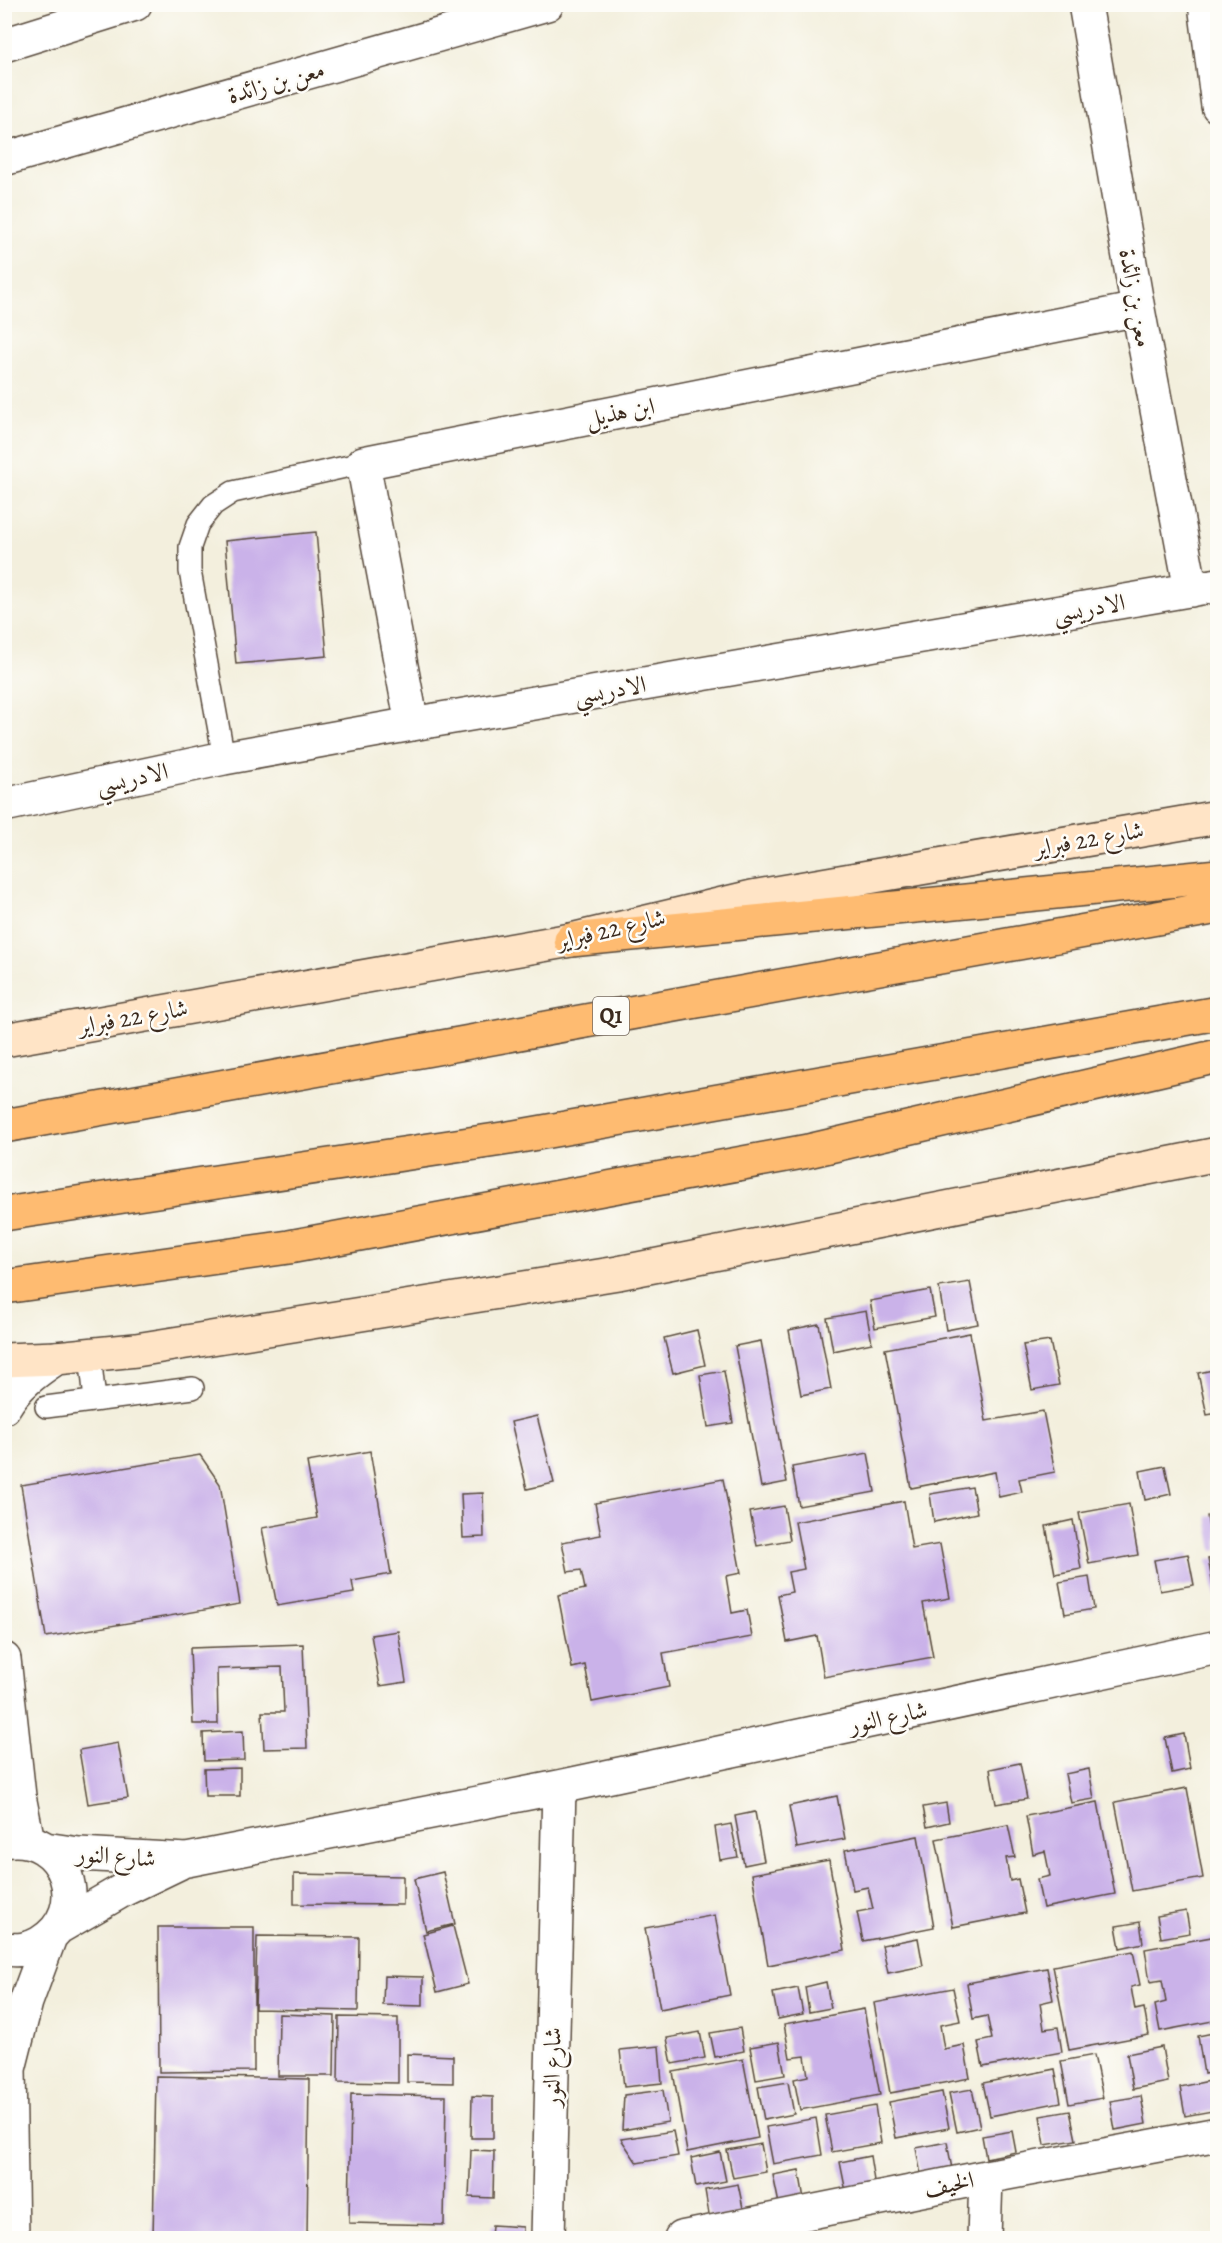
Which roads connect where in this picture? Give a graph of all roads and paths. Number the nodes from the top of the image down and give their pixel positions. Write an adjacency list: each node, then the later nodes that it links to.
1 (135, 4): 5 (street)
2 (547, 4): 7 (street, معن بن زائدة)
3 (1085, 4): 8 (street, معن بن زائدة)
4 (1205, 4): 6 (street)
5 (4, 45)
6 (1218, 106)
7 (4, 159)
8 (1138, 309): 9 (street, ابن هذيل); 10 (street, معن بن زائدة)
9 (363, 463): 11 (street); 12 (lane)
10 (1204, 588): 11 (street, الادريسي)
11 (412, 724): 12 (street, الادريسي)
12 (224, 758): 13 (street, الادريسي)
13 (4, 805)
14 (1218, 817): 17 (main road, شارع 22 فبراير)
15 (1218, 876): 17 (highway)
16 (1218, 907): 21 (highway, Q1)
17 (571, 940): 19 (main road, شارع 22 فبراير)
18 (1218, 1013): 23 (highway)
19 (4, 1040)
20 (1218, 1056): 24 (highway)
21 (4, 1126)
22 (1218, 1154): 25 (main road)
23 (4, 1214)
24 (4, 1287)
25 (90, 1355): 26 (main road); 29 (lane)
26 (56, 1358): 27 (main road); 30 (street)
27 (4, 1360)
28 (193, 1388): 29 (lane)
29 (95, 1400): 31 (lane)
30 (4, 1407)
31 (46, 1407)
32 (1216, 1657): 34 (street, شارع النور)
33 (4, 1659): 35 (street)
34 (559, 1787): 36 (street, شارع النور); 43 (street, شارع النور)
35 (26, 1844): 36 (street, شارع النور); 37 (street)
36 (187, 1860): 37 (street, شارع النور)
37 (56, 1931): 38 (street, شارع النور); 39 (street)
38 (4, 1948)
39 (7, 2056): 42 (street)
40 (1218, 2134): 41 (street, الخيف)
41 (986, 2177): 44 (street, الخيف); 45 (street)
42 (12, 2238)
43 (548, 2238)
44 (681, 2238)
45 (984, 2238)

